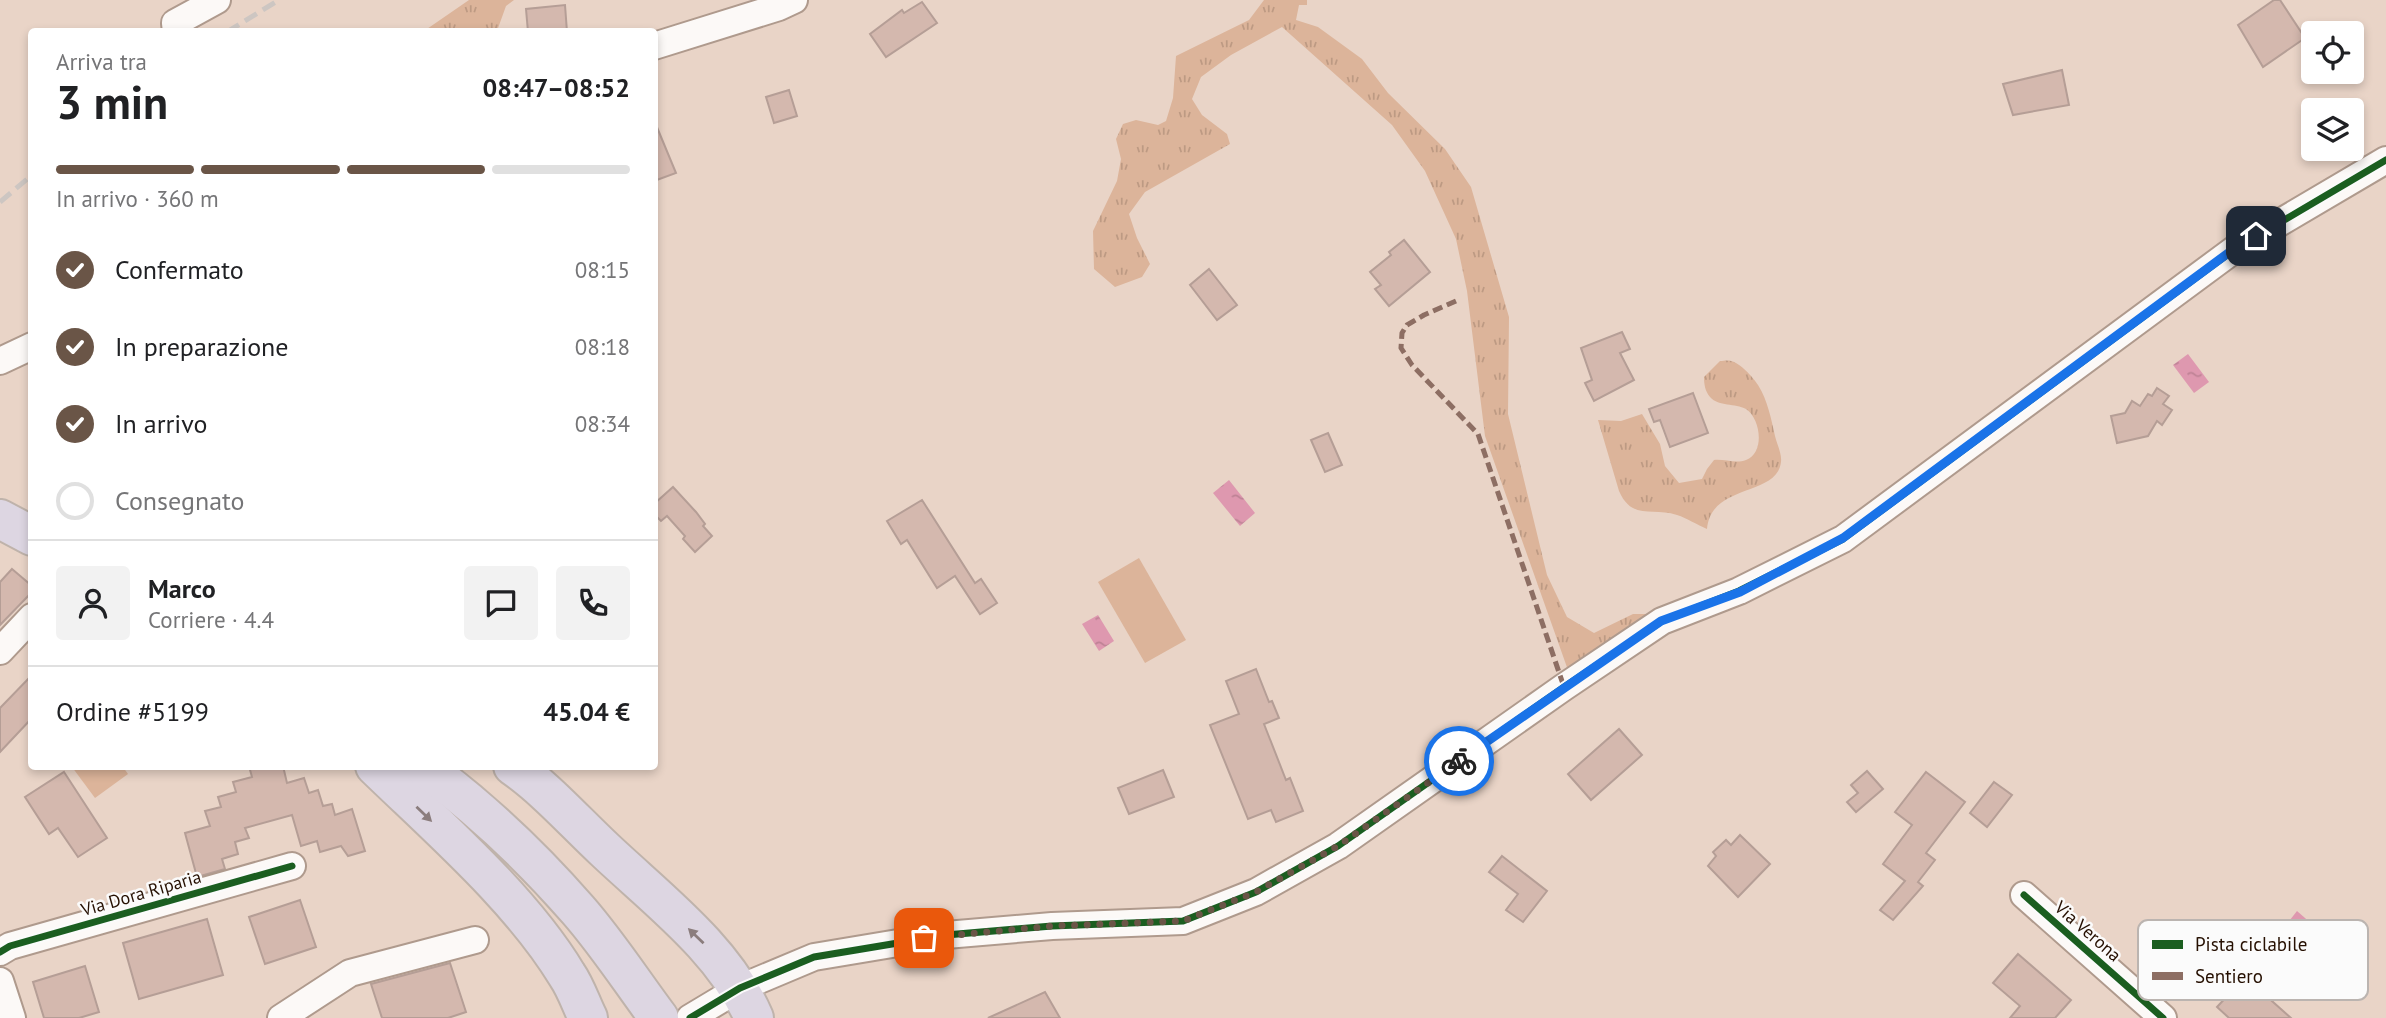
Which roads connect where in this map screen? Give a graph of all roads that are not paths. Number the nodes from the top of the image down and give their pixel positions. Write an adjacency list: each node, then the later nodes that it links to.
1 (216, 0): 3 (street)
2 (794, 0): 4 (street)
3 (176, 28)
4 (658, 45)
5 (2386, 160): 25 (street)
6 (28, 348): 7 (street)
7 (0, 361)
8 (0, 496): 9 (highway)
9 (28, 510)
10 (0, 519): 11 (highway)
11 (28, 534)
12 (28, 621): 13 (street)
13 (0, 651)
14 (380, 770): 26 (highway, one-way to 26)
15 (428, 770): 29 (highway)
16 (461, 770): 30 (highway)
17 (518, 770): 25 (highway, one-way to 17)
18 (292, 866): 21 (street, Via Dora Riparia)
19 (2024, 895): 23 (street, Via Verona)
20 (475, 940): 28 (street)
21 (0, 952)
22 (0, 981): 27 (street)
23 (2138, 997)
24 (2142, 1000): 31 (street, Via Verona)
25 (739, 1001): 30 (street)
26 (585, 1014)
27 (12, 1018)
28 (281, 1018)
29 (659, 1018)
30 (687, 1018)
31 (2162, 1018)

